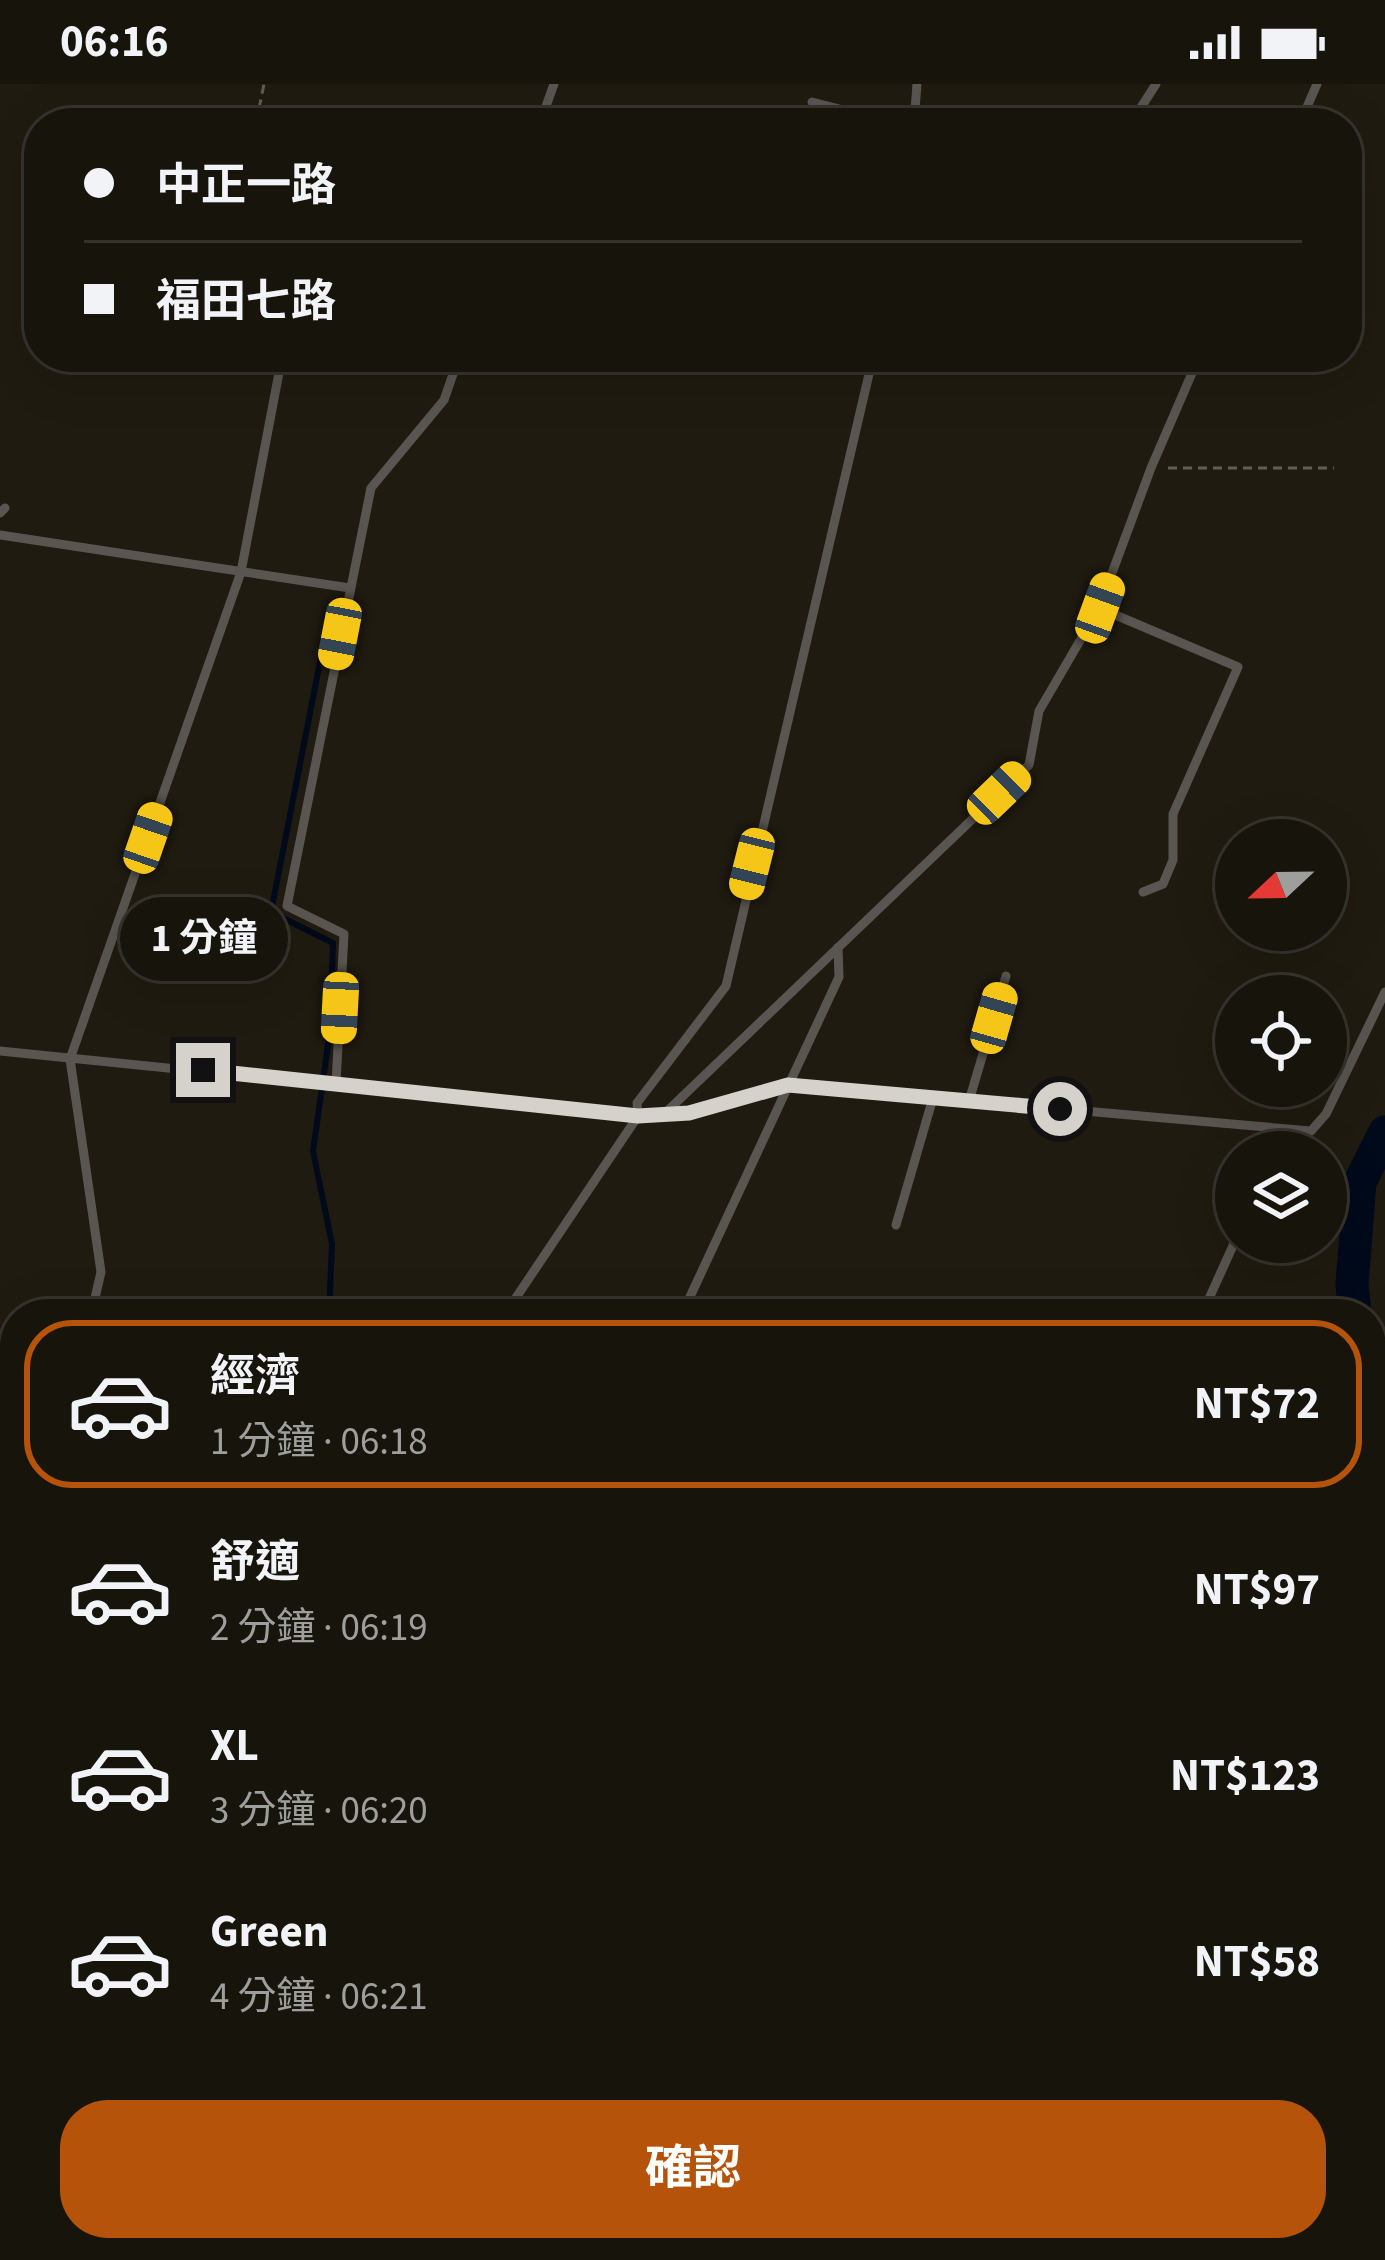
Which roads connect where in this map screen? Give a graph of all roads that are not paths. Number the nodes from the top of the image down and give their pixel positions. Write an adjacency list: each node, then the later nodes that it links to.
1 (812, 102): 2 (lane)
2 (835, 108)
3 (279, 372): 8 (lane)
4 (454, 372): 9 (lane)
5 (869, 372): 21 (lane)
6 (1193, 372): 10 (lane)
7 (0, 536): 8 (lane)
8 (241, 572): 9 (lane); 16 (lane)
9 (350, 588): 17 (lane)
10 (1100, 608): 11 (lane); 12 (lane)
11 (1143, 892)
12 (838, 947): 18 (lane); 22 (lane)
13 (1006, 976): 20 (lane)
14 (1385, 992): 23 (lane)
15 (0, 1051): 16 (lane)
16 (70, 1059): 17 (lane); 26 (lane)
17 (336, 1082): 21 (lane)
18 (788, 1085): 19 (lane); 22 (lane); 28 (lane)
19 (933, 1098): 20 (lane); 24 (lane)
20 (969, 1101): 23 (lane)
21 (638, 1116): 22 (lane); 27 (lane)
22 (661, 1117)
23 (1286, 1129)
24 (896, 1225)
25 (1225, 1263): 29 (lane)
26 (94, 1299)
27 (516, 1299)
28 (689, 1299)
29 (1209, 1299)

